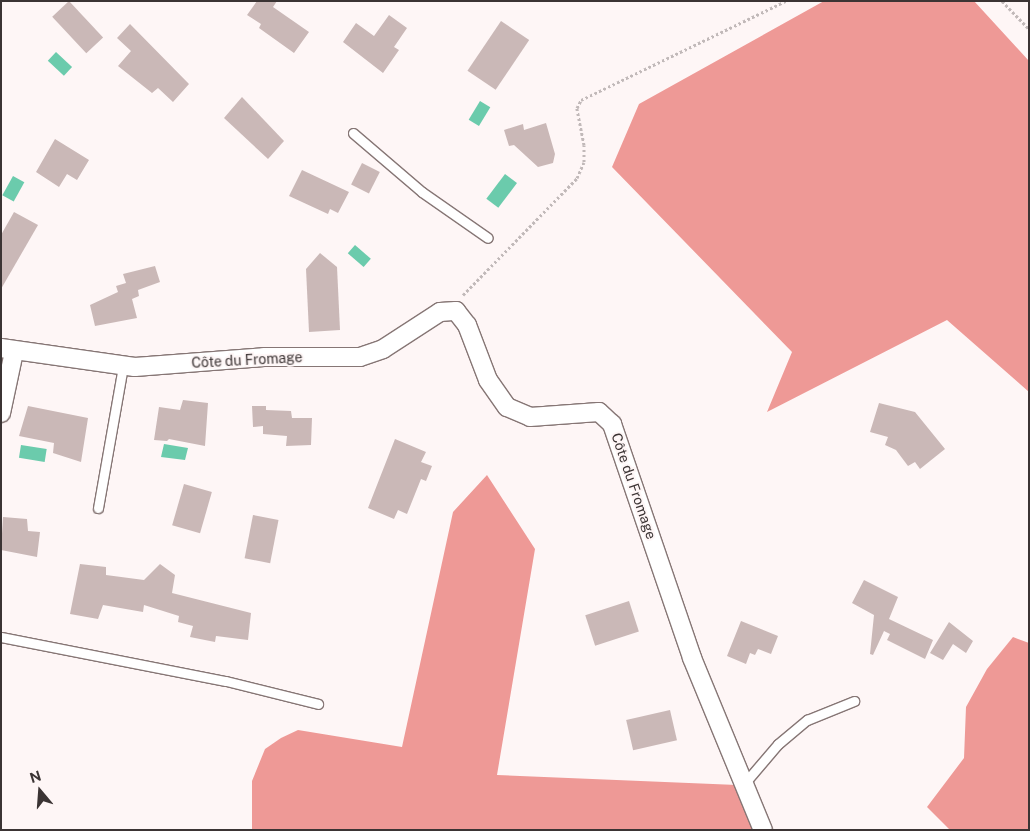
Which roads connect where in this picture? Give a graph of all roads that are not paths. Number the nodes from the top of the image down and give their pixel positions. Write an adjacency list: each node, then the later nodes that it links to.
1 (353, 133): 2 (lane)
2 (488, 238)
3 (8, 350): 4 (street, Côte du Fromage); 5 (street)
4 (122, 366): 6 (lane); 10 (street, Côte du Fromage)
5 (1, 414)
6 (98, 508)
7 (1, 637): 9 (lane)
8 (854, 701): 10 (lane)
9 (318, 704)
10 (743, 785): 11 (street, Côte du Fromage)
11 (763, 830)

